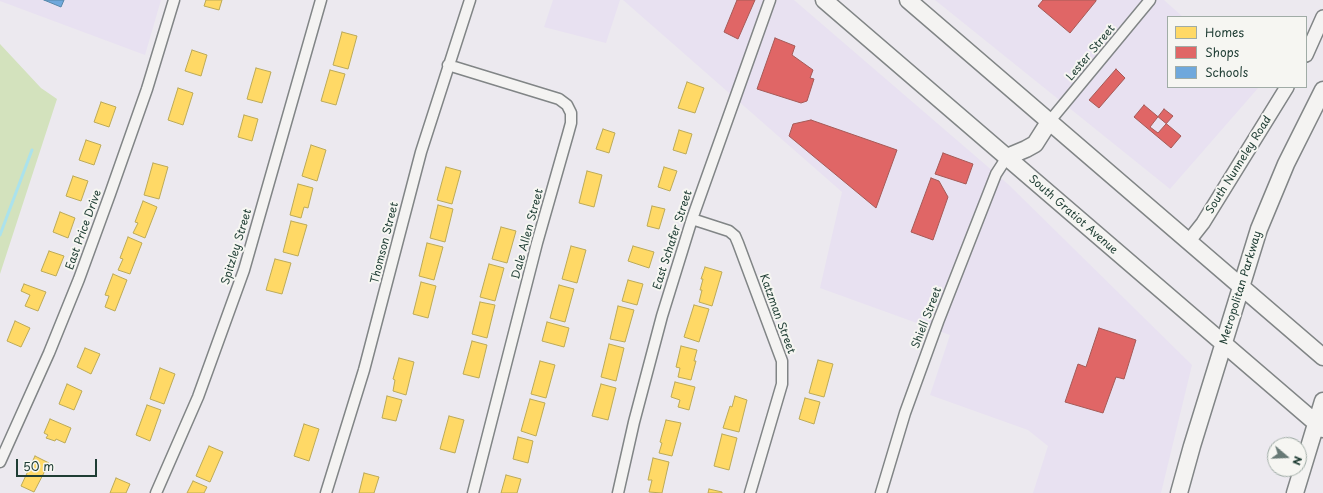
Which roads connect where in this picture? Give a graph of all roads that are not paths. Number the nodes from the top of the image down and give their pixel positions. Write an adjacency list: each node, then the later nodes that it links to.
1 (174, 0): 22 (street, East Price Drive)
2 (321, 0): 23 (street, Spitzley Street)
3 (470, 0): 10 (street, Thomson Street)
4 (770, 0): 15 (street, East Schafer Street)
5 (824, 0): 14 (main road, South Gratiot Avenue)
6 (908, 0): 13 (main road)
7 (1150, 0): 13 (street, Lester Street)
8 (1323, 17): 9 (street)
9 (1307, 53)
10 (448, 64): 24 (street, Thomson Street); 25 (street, Dale Allen Street)
11 (1286, 88): 16 (street, South Nunneley Road)
12 (1323, 90): 17 (main road, Metropolitan Parkway)
13 (1049, 122): 14 (main road); 16 (main road)
14 (1007, 157): 18 (main road, South Gratiot Avenue); 28 (street, Shiell Street)
15 (692, 218): 26 (street, East Schafer Street); 27 (street, Katzman Street)
16 (1188, 242): 17 (main road)
17 (1241, 286): 18 (main road, Metropolitan Parkway); 19 (main road)
18 (1224, 345): 21 (main road, South Gratiot Avenue); 29 (main road, Metropolitan Parkway)
19 (1323, 357)
20 (1323, 401): 21 (main road)
21 (1320, 426): 30 (main road)
22 (0, 462)
23 (156, 493)
24 (326, 493)
25 (473, 493)
26 (618, 493)
27 (750, 493)
28 (881, 493)
29 (1179, 493)
30 (1295, 493)

